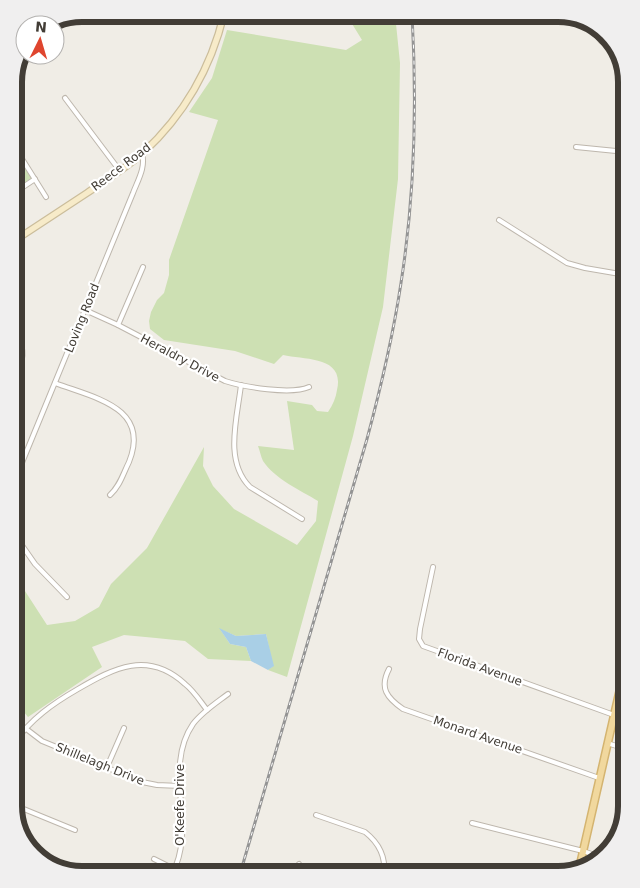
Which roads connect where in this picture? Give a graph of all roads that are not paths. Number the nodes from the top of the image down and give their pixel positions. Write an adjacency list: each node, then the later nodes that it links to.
1 (221, 22): 5 (main road, Reece Road)
2 (65, 98): 7 (street)
3 (576, 147): 4 (street)
4 (618, 151)
5 (142, 153): 7 (main road, Reece Road); 15 (street, Loving Road)
6 (23, 160): 8 (street)
7 (120, 171): 12 (main road, Reece Road)
8 (35, 179): 9 (street); 10 (street)
9 (23, 187)
10 (46, 197)
11 (499, 220): 14 (street)
12 (23, 235)
13 (143, 267): 16 (street)
14 (618, 274)
15 (85, 310): 16 (street, Heraldry Drive); 17 (street, Loving Road)
16 (118, 325): 18 (street, Heraldry Drive)
17 (55, 383): 20 (street, Loving Road); 21 (street)
18 (241, 385): 19 (street, Heraldry Drive); 22 (street)
19 (309, 387)
20 (22, 462)
21 (110, 495)
22 (302, 518)
23 (22, 547): 25 (street)
24 (433, 567): 30 (street, Florida Avenue)
25 (67, 597)
26 (389, 669): 37 (street, Monard Avenue)
27 (228, 694): 29 (street, O'Keefe Drive)
28 (618, 703): 30 (main road)
29 (207, 710): 31 (street); 38 (street, O'Keefe Drive)
30 (614, 715): 34 (main road)
31 (25, 728): 33 (street); 36 (street, Shillelagh Drive)
32 (124, 728): 36 (street)
33 (22, 732)
34 (607, 744): 35 (street); 37 (main road)
35 (618, 747)
36 (107, 768): 38 (street, Shillelagh Drive)
37 (599, 778): 43 (main road)
38 (180, 786): 48 (street, O'Keefe Drive)
39 (22, 808): 42 (street)
40 (316, 815): 49 (street)
41 (472, 823): 43 (street)
42 (76, 830)
43 (583, 851): 44 (street); 46 (main road)
44 (592, 854)
45 (154, 859): 47 (street)
46 (581, 861)
47 (166, 865)
48 (176, 865)
49 (384, 866)

